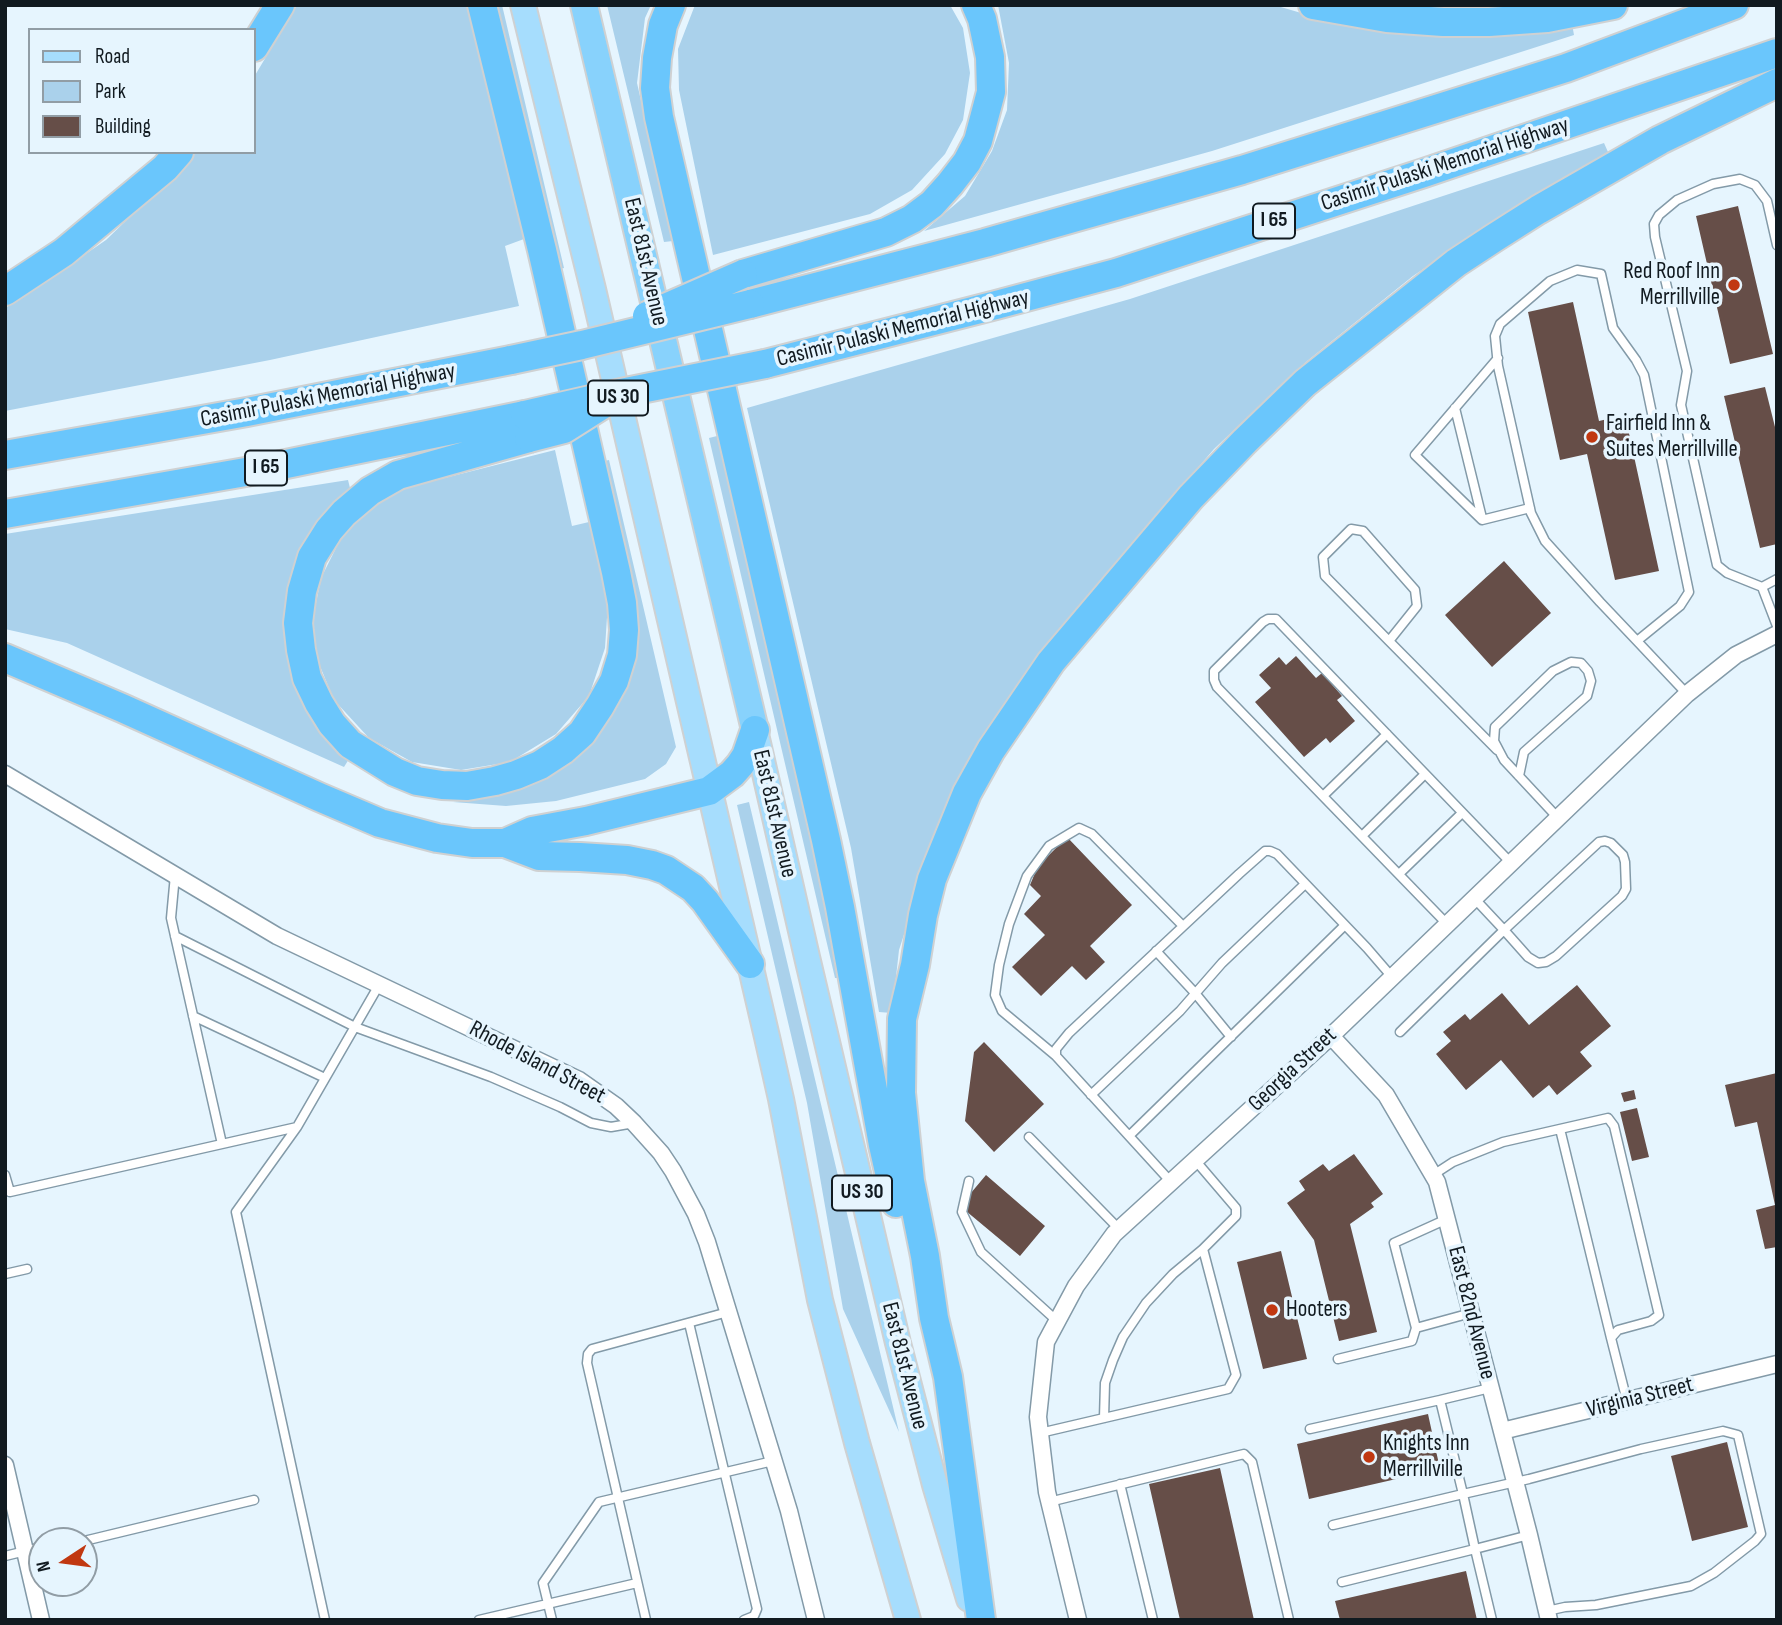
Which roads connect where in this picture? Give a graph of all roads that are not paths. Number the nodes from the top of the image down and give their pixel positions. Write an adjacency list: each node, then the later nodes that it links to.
1 (281, 5): 10 (highway)
2 (482, 5): 19 (highway)
3 (523, 5): 38 (main road, US 30)
4 (584, 5): 32 (highway, East 81st Avenue / US 30)
5 (671, 5): 85 (highway)
6 (976, 5): 16 (highway, bridge)
7 (1312, 5): 8 (highway)
8 (1613, 5)
9 (1734, 5): 16 (highway, Casimir Pulaski Memorial Highway, bridge)
10 (256, 44)
11 (1777, 53): 19 (highway, Casimir Pulaski Memorial Highway / I 65, bridge)
12 (1777, 83): 85 (highway)
13 (177, 154): 15 (highway)
14 (1777, 245): 25 (lane)
15 (5, 291)
16 (582, 345): 20 (highway, Casimir Pulaski Memorial Highway, bridge)
17 (1498, 358): 18 (lane); 21 (lane); 29 (lane)
18 (1455, 408): 23 (lane); 23 (lane)
19 (527, 427): 22 (highway, Casimir Pulaski Memorial Highway / I 65)
20 (5, 455)
21 (1530, 508): 23 (lane); 29 (lane)
22 (5, 514)
23 (1482, 520)
24 (1777, 579): 25 (lane)
25 (1762, 587): 26 (lane)
26 (1777, 626)
27 (1777, 634): 31 (street, Georgia Street)
28 (1389, 641): 28 (lane); 34 (lane)
29 (1637, 641): 31 (lane)
30 (5, 658): 43 (highway)
31 (1687, 694): 41 (street, Georgia Street)
32 (755, 730): 38 (highway); 128 (main road, East 81st Avenue / US 30)
33 (1387, 734): 36 (lane); 39 (lane); 39 (lane)
34 (1497, 750): 37 (lane); 37 (lane)
35 (5, 774): 46 (street, Rhode Island Street)
36 (1425, 774): 40 (lane); 42 (lane)
37 (1519, 776): 41 (lane)
38 (709, 792): 43 (highway); 55 (main road, US 30)
39 (1323, 796): 42 (lane)
40 (1462, 813): 44 (lane); 45 (lane)
41 (1558, 818): 44 (street, Georgia Street)
42 (1362, 836): 45 (lane)
43 (505, 844): 55 (highway)
44 (1511, 863): 48 (street, Georgia Street)
45 (1399, 874): 49 (lane)
46 (175, 875): 53 (lane); 57 (street, Rhode Island Street)
47 (1306, 884): 50 (lane); 51 (lane); 58 (lane)
48 (1474, 898): 49 (street, Georgia Street); 52 (lane)
49 (1447, 924): 56 (street, Georgia Street)
50 (1345, 925): 56 (lane); 63 (lane)
51 (1183, 926): 54 (lane); 64 (lane)
52 (1504, 930): 52 (lane); 61 (lane)
53 (174, 936): 59 (lane); 60 (lane)
54 (1156, 951): 58 (lane); 64 (lane)
55 (750, 964): 127 (main road, US 30)
56 (1392, 977): 62 (street, Georgia Street)
57 (379, 985): 60 (lane); 67 (street, Rhode Island Street)
58 (1195, 993): 63 (lane); 66 (lane)
59 (193, 1016): 65 (lane); 72 (lane)
60 (355, 1027): 65 (lane); 67 (lane)
61 (1400, 1032)
62 (1331, 1036): 73 (street, Georgia Street); 75 (street, East 82nd Avenue)
63 (1231, 1037): 70 (lane)
64 (1056, 1056): 66 (lane)
65 (325, 1078): 68 (lane)
66 (1091, 1095): 70 (lane)
67 (634, 1123): 83 (street, Rhode Island Street)
68 (297, 1127): 72 (lane); 121 (lane)
69 (1560, 1129): 75 (lane); 89 (lane); 89 (lane)
70 (1129, 1136): 77 (lane)
71 (1029, 1137): 79 (lane)
72 (222, 1144): 74 (lane)
73 (1195, 1160): 77 (street, Georgia Street); 80 (lane)
74 (5, 1175)
75 (1433, 1175): 78 (street, East 82nd Avenue)
76 (969, 1181): 86 (lane)
77 (1171, 1182): 79 (street, Georgia Street)
78 (1447, 1219): 84 (street, East 82nd Avenue); 88 (lane)
79 (1119, 1229): 86 (street, Georgia Street)
80 (1203, 1249): 95 (lane); 95 (lane)
81 (27, 1269): 82 (lane)
82 (5, 1274)
83 (728, 1312): 87 (lane); 99 (street, Rhode Island Street)
84 (1471, 1313): 88 (lane); 92 (street, East 82nd Avenue)
85 (934, 1318): 129 (highway)
86 (1057, 1321): 98 (street, Georgia Street)
87 (689, 1323): 101 (lane); 105 (lane)
88 (1416, 1328): 90 (lane)
89 (1611, 1339): 94 (lane)
90 (1338, 1359)
91 (1777, 1364): 94 (street, Virginia Street)
92 (1490, 1388): 93 (lane); 97 (street, East 82nd Avenue)
93 (1440, 1400): 96 (lane); 104 (lane)
94 (1627, 1401): 97 (street, Virginia Street)
95 (1104, 1418): 98 (lane)
96 (1310, 1429)
97 (1502, 1432): 102 (street, East 82nd Avenue)
98 (1040, 1433): 107 (street, Georgia Street)
99 (773, 1461): 101 (lane); 126 (street, Rhode Island Street)
100 (5, 1465): 109 (street)
101 (725, 1472): 105 (lane); 125 (lane)
102 (1515, 1482): 104 (lane); 110 (street, East 82nd Avenue); 119 (lane)
103 (1120, 1485): 107 (lane); 131 (lane); 132 (lane)
104 (1463, 1494): 108 (lane); 112 (lane)
105 (618, 1497): 116 (lane); 118 (lane)
106 (254, 1500): 111 (lane)
107 (1049, 1502): 130 (street, Georgia Street)
108 (1333, 1525)
109 (28, 1532)
110 (1529, 1535): 112 (lane); 119 (street, East 82nd Avenue)
111 (98, 1537)
112 (1475, 1549): 115 (lane); 133 (lane)
113 (28, 1550): 114 (lane)
114 (5, 1556)
115 (1342, 1582)
116 (638, 1583): 118 (lane); 124 (lane)
117 (39, 1597): 120 (street)
118 (548, 1604): 122 (lane); 123 (lane)
119 (1548, 1615)
120 (41, 1620)
121 (325, 1620)
122 (479, 1620)
123 (552, 1620)
124 (646, 1620)
125 (744, 1620)
126 (816, 1620)
127 (908, 1620)
128 (975, 1620)
129 (981, 1620)
130 (1078, 1620)
131 (1153, 1620)
132 (1289, 1620)
133 (1492, 1620)

